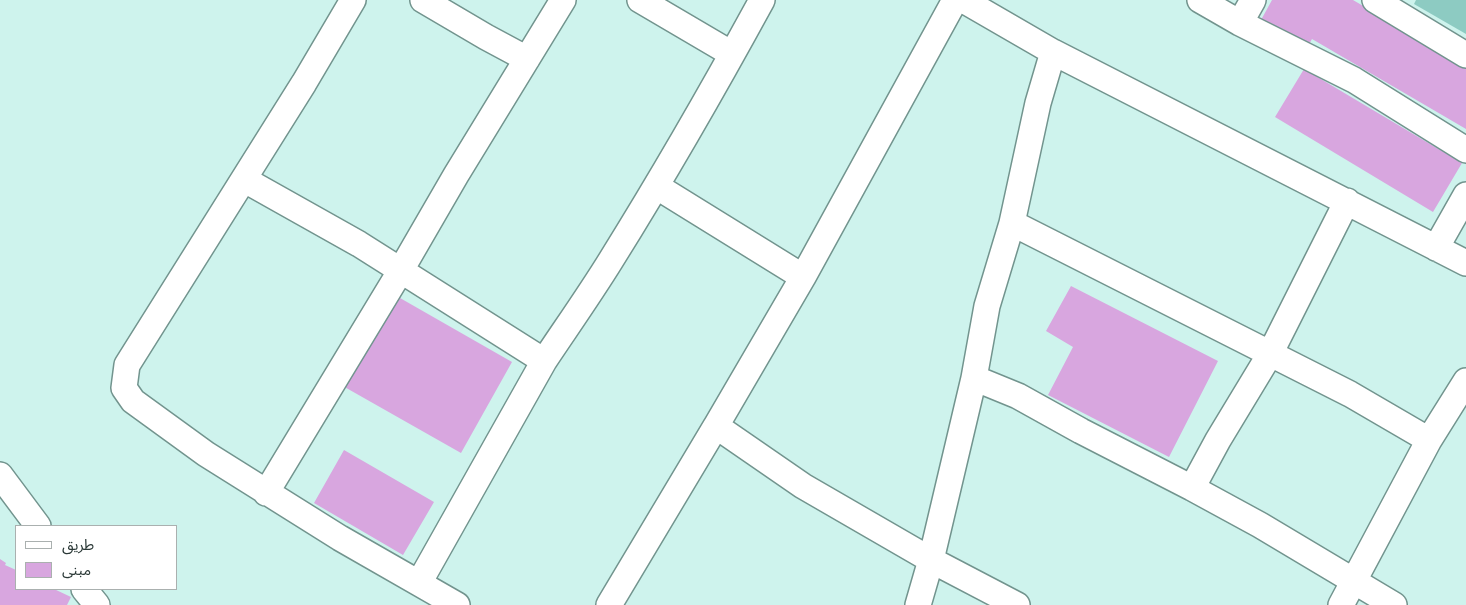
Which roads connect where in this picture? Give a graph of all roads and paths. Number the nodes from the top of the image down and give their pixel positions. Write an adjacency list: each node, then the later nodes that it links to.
1 (353, 0): 17 (street)
2 (424, 0): 15 (street)
3 (563, 0): 15 (street)
4 (640, 0): 13 (street)
5 (762, 0): 13 (street)
6 (955, 0): 25 (street)
7 (963, 0): 12 (street)
8 (1200, 0): 11 (street)
9 (1253, 0): 11 (street)
10 (1374, 0): 14 (street)
11 (1240, 24): 16 (street)
12 (1052, 52): 20 (street); 21 (street)
13 (732, 54): 18 (street)
14 (1466, 55)
15 (527, 59): 24 (street)
16 (1466, 150)
17 (244, 180): 24 (street); 34 (street)
18 (656, 186): 25 (street); 27 (street)
19 (1466, 195): 22 (street)
20 (1347, 201): 22 (street); 26 (street)
21 (1012, 223): 26 (street); 28 (street)
22 (1436, 248): 23 (street)
23 (1466, 263)
24 (401, 270): 27 (street); 34 (street)
25 (804, 278): 30 (street)
26 (1270, 354): 31 (street); 33 (street)
27 (544, 362): 38 (street)
28 (974, 378): 33 (street); 36 (street)
29 (1466, 381): 31 (street)
30 (716, 426): 36 (street); 42 (street)
31 (1429, 440): 37 (street)
32 (0, 476): 35 (street)
33 (1192, 488): 37 (street)
34 (266, 493): 38 (street)
35 (37, 525)
36 (931, 560): 43 (street); 44 (street)
37 (1353, 582): 45 (street); 46 (street)
38 (419, 583): 41 (street)
39 (85, 590): 40 (street)
40 (97, 605)
41 (457, 605)
42 (610, 605)
43 (918, 605)
44 (1017, 605)
45 (1341, 605)
46 (1394, 605)

